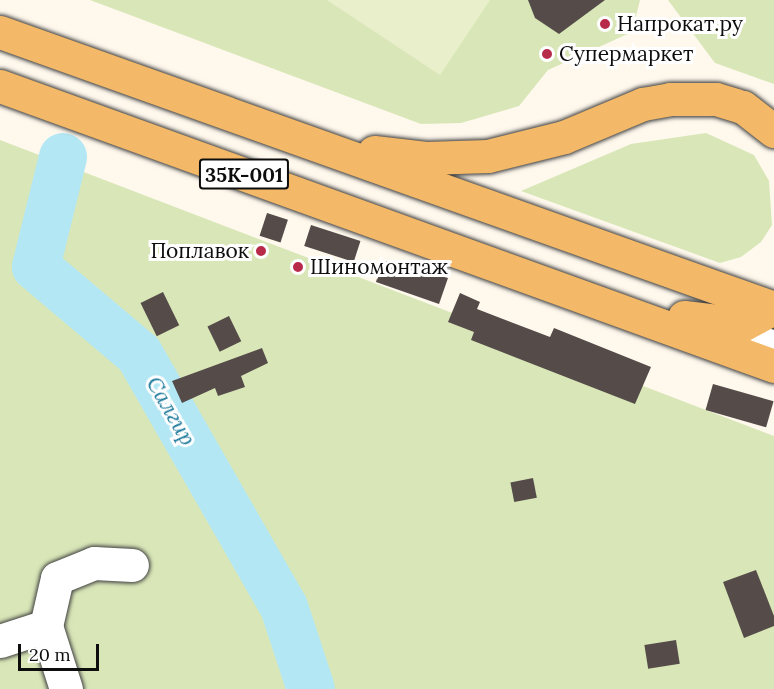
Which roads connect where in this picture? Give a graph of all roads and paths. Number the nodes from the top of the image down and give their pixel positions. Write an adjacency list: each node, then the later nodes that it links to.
1 (0, 32): 4 (main road, 35К-001)
2 (0, 86): 5 (main road, 35К-001)
3 (774, 131): 4 (main road)
4 (321, 146): 6 (main road, 35К-001)
5 (489, 262): 7 (main road); 9 (main road, 35К-001)
6 (774, 308): 7 (main road)
7 (694, 320): 8 (street)
8 (774, 347)
9 (774, 366)
10 (132, 565): 11 (street)
11 (46, 626): 12 (street); 13 (street)
12 (0, 641)
13 (66, 689)

